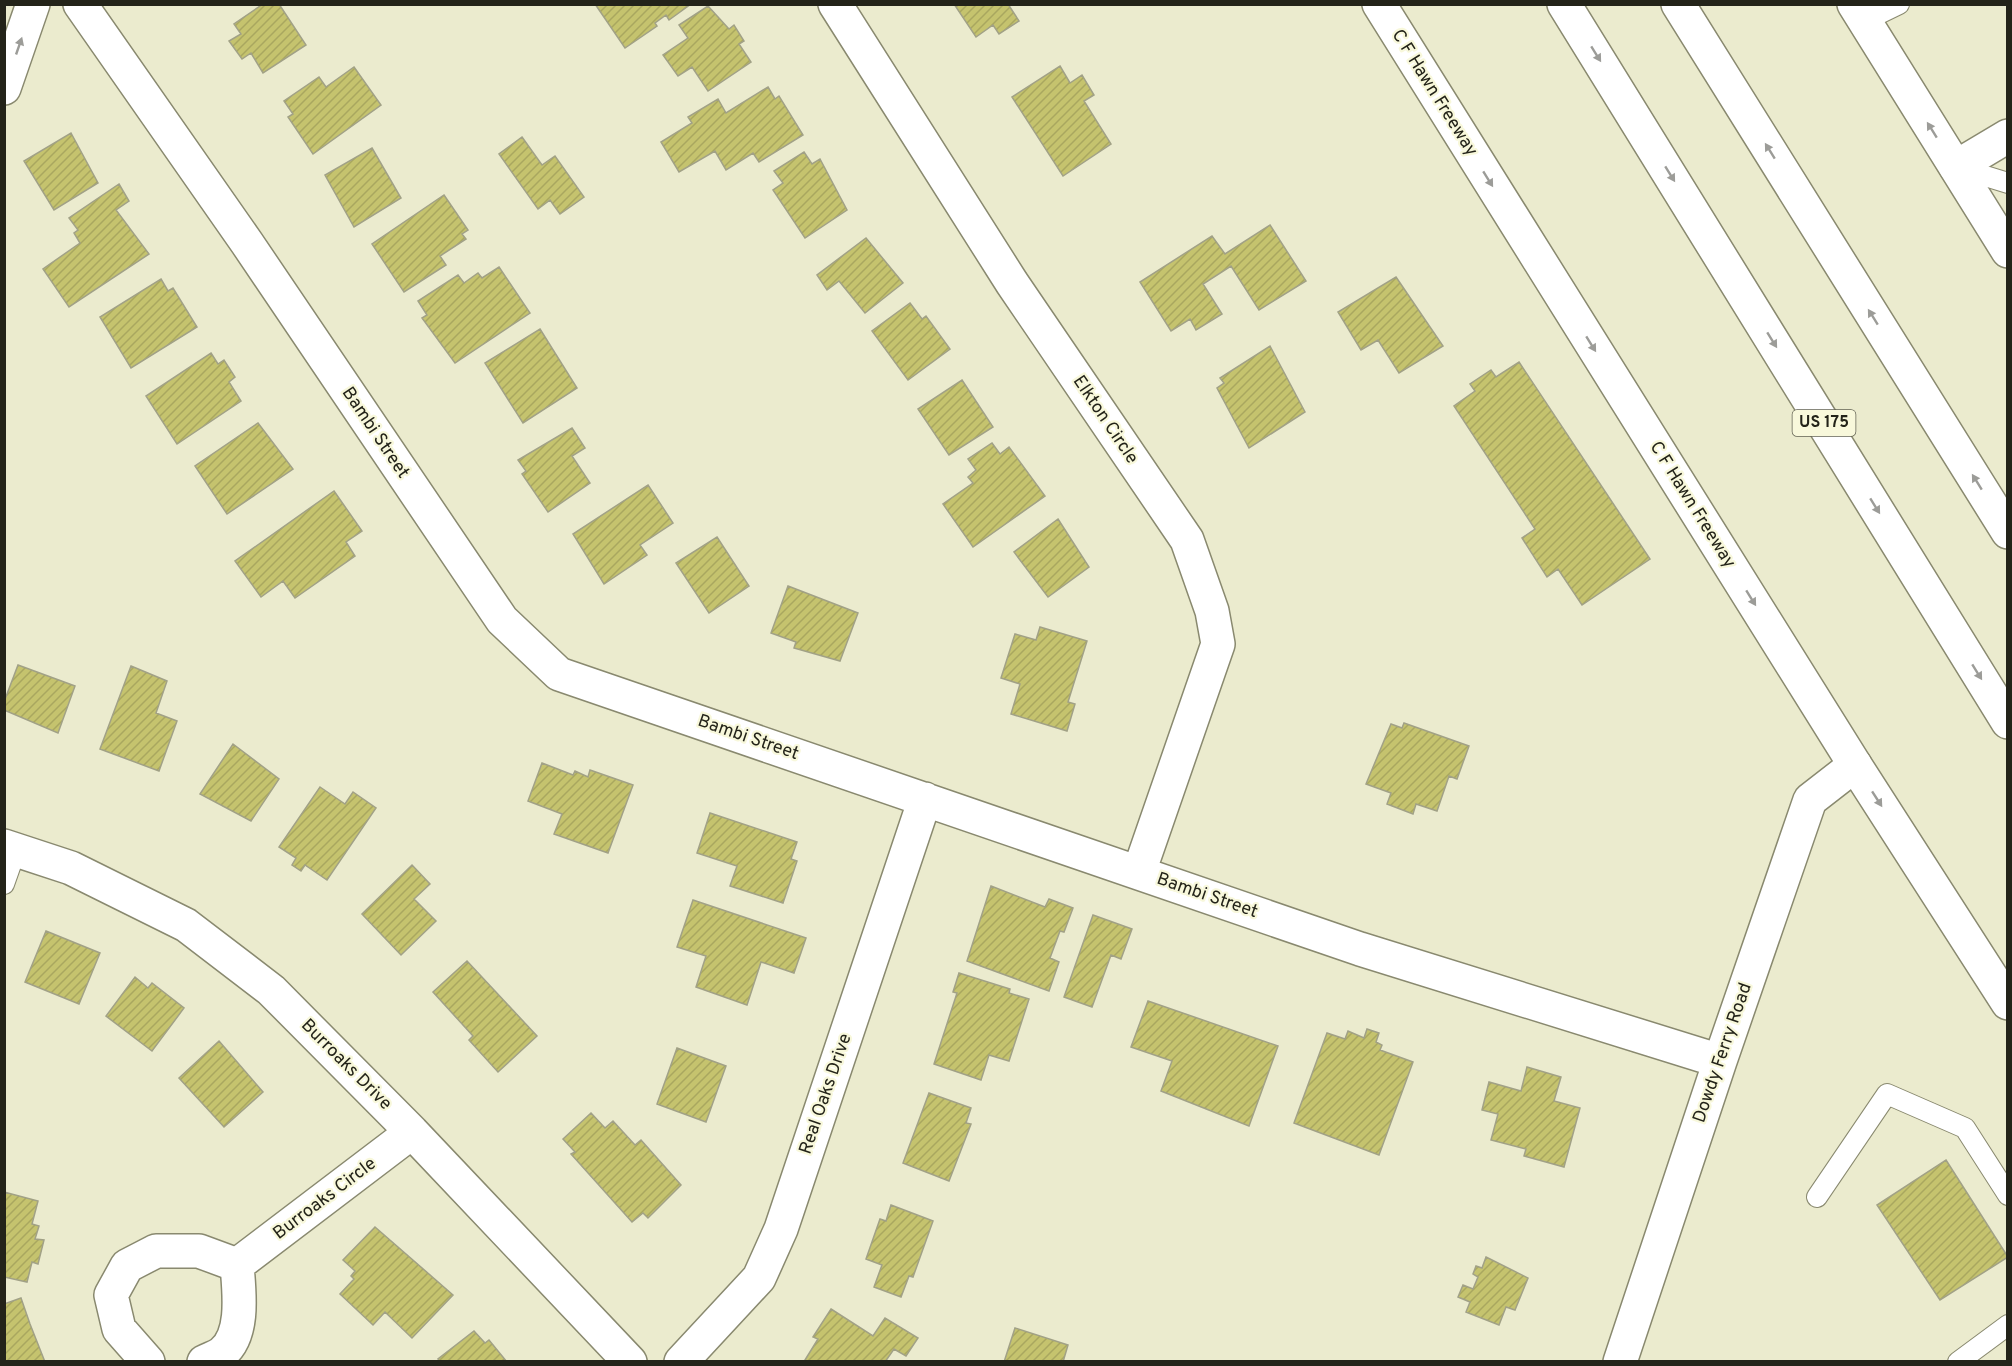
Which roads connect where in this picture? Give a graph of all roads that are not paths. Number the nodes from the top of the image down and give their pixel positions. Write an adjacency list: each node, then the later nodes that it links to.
1 (33, 4): 9 (main road, one-way to 1)
2 (80, 4): 17 (main road, Bambi Street)
3 (835, 4): 19 (main road, Elkton Circle)
4 (1379, 4): 16 (main road, C F Hawn Freeway, one-way to 16)
5 (1564, 4): 15 (main road, US 175, one-way to 15)
6 (1678, 4): 14 (main road, one-way to 6)
7 (1899, 4): 8 (lane)
8 (1859, 13): 11 (main road, one-way to 8)
9 (4, 88)
10 (2007, 136): 11 (main road)
11 (1956, 168): 12 (lane); 13 (main road)
12 (2007, 183)
13 (2007, 250)
14 (2007, 532)
15 (2007, 722)
16 (1855, 765): 21 (main road, C F Hawn Freeway, one-way to 21); 22 (main road, Dowdy Ferry Road)
17 (925, 799): 19 (main road, Bambi Street); 31 (main road, Real Oaks Drive)
18 (10, 848): 20 (lane); 23 (main road, Burroaks Drive)
19 (1139, 872): 22 (main road, Bambi Street)
20 (4, 884)
21 (2007, 1003)
22 (1720, 1061): 32 (main road, Dowdy Ferry Road)
23 (412, 1132): 26 (main road, Burroaks Circle); 30 (main road, Burroaks Drive)
24 (2007, 1195): 25 (lane)
25 (1817, 1197)
26 (237, 1265): 28 (main road); 29 (main road)
27 (2007, 1325): 33 (lane)
28 (148, 1362)
29 (204, 1362)
30 (630, 1362)
31 (681, 1362)
32 (1620, 1362)
33 (1958, 1362)

